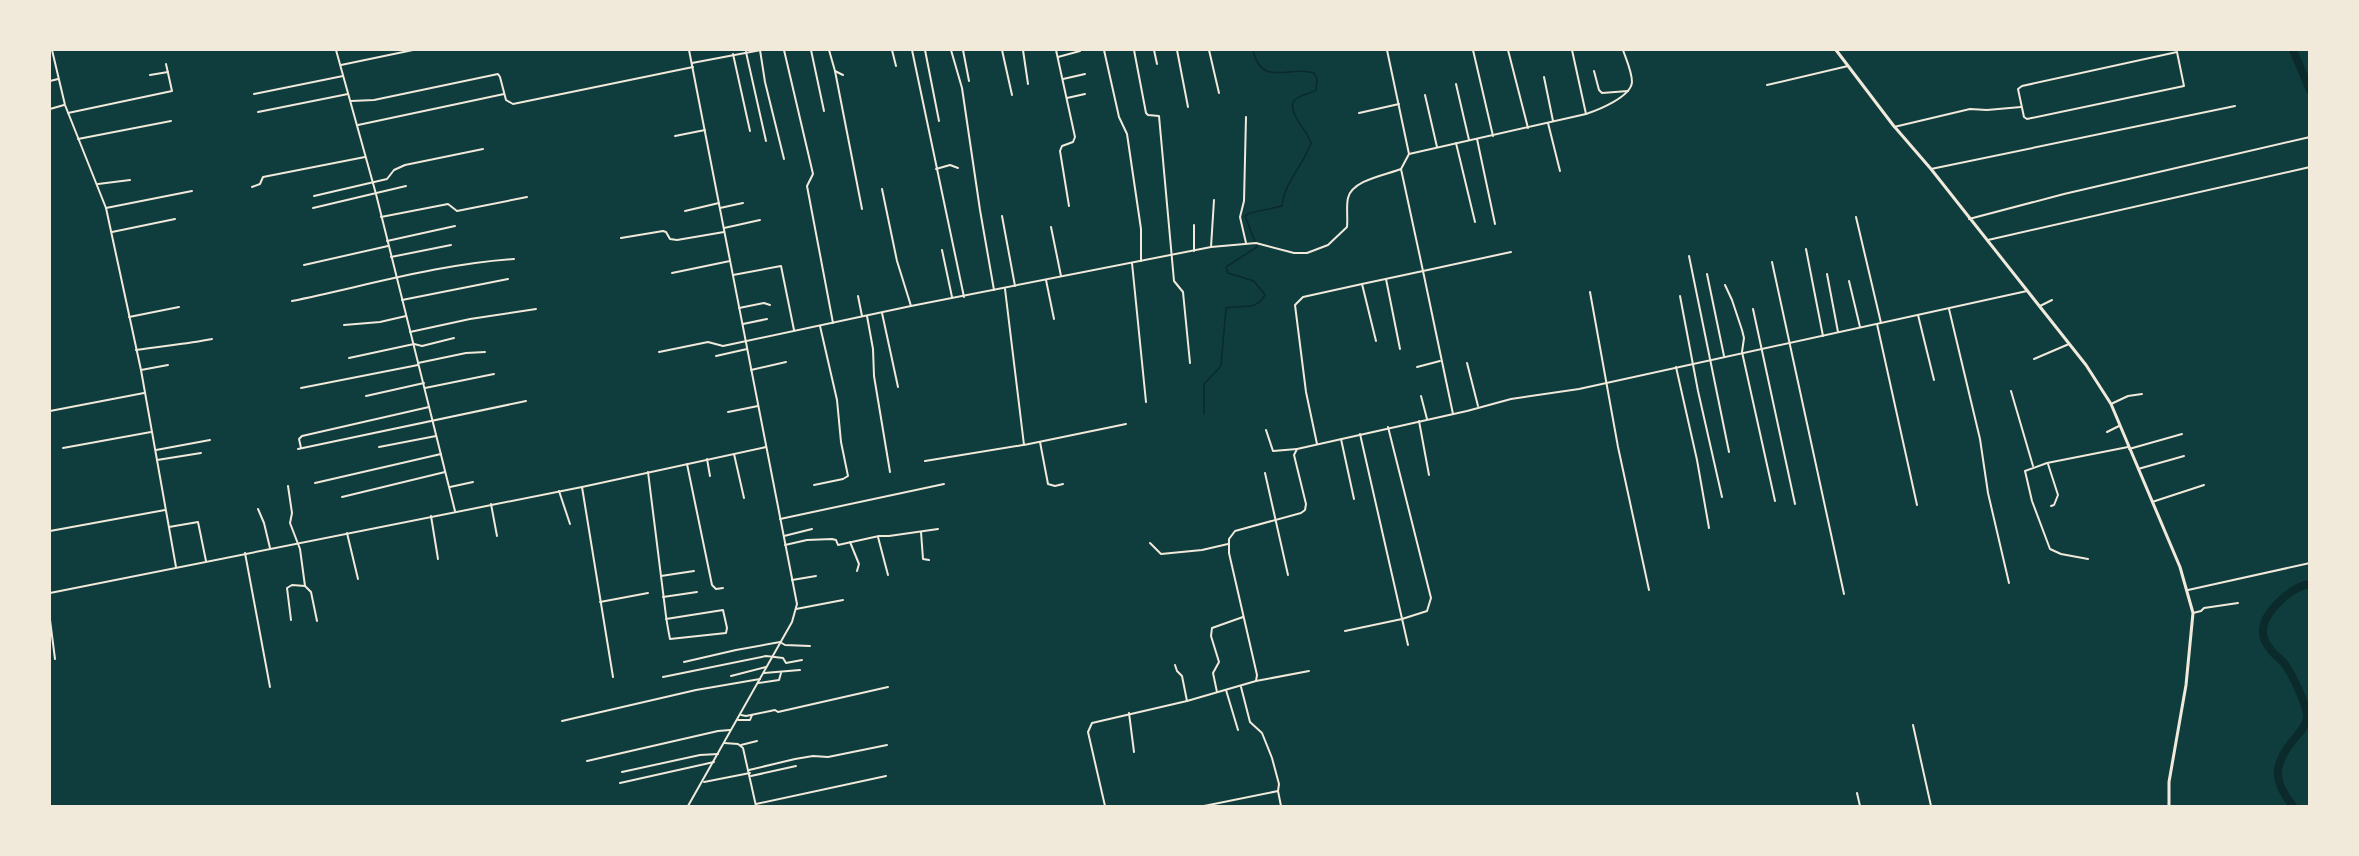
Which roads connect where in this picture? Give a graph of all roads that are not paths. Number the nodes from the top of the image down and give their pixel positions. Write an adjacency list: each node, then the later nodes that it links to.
1 (51, 50): 48 (street)
2 (336, 50): 36 (street)
3 (413, 50): 36 (street)
4 (689, 50): 33 (street)
5 (730, 50): 31 (street)
6 (761, 50): 29 (street); 98 (street)
7 (784, 50): 198 (street)
8 (811, 50): 71 (street)
9 (829, 50): 40 (street)
10 (892, 50): 37 (street)
11 (912, 50): 101 (street)
12 (924, 50): 78 (street)
13 (951, 50): 172 (street)
14 (963, 50): 51 (street)
15 (1002, 50): 62 (street)
16 (1023, 50): 52 (street)
17 (1056, 50): 32 (street)
18 (1104, 50): 153 (street)
19 (1134, 50): 148 (street)
20 (1154, 50): 35 (street)
21 (1177, 50): 68 (street)
22 (1209, 50): 56 (street)
23 (1387, 50): 65 (street)
24 (1473, 50): 87 (street)
25 (1508, 50): 83 (street)
26 (1572, 50): 75 (street)
27 (1623, 50): 55 (street)
28 (1836, 50): 38 (main road)
29 (747, 51): 31 (street); 91 (street)
30 (1080, 51): 32 (street)
31 (732, 55): 33 (street); 85 (street)
32 (1058, 57): 49 (street)
33 (692, 63): 39 (street)
34 (166, 64): 42 (street)
35 (1157, 64)
36 (341, 65): 46 (street)
37 (896, 66)
38 (1848, 66): 54 (street); 82 (main road)
39 (693, 67): 59 (street); 84 (street)
40 (835, 71): 45 (street); 122 (street)
41 (1594, 71): 55 (street)
42 (168, 72): 44 (street); 73 (street)
43 (1084, 74): 49 (street)
44 (150, 75)
45 (843, 75)
46 (344, 76): 57 (street); 58 (street)
47 (1544, 77): 79 (street)
48 (58, 79): 50 (street); 66 (street)
49 (1063, 79): 63 (street)
50 (50, 81)
51 (969, 81)
52 (1028, 84)
53 (1456, 84): 92 (street)
54 (1767, 85)
55 (1628, 91): 75 (street)
56 (1218, 93)
57 (254, 94)
58 (348, 94): 64 (street); 72 (street)
59 (505, 94): 64 (street); 81 (street)
60 (1085, 94): 63 (street)
61 (1425, 94): 94 (street)
62 (1012, 95)
63 (1067, 98): 118 (street)
64 (351, 102): 81 (street)
65 (1399, 104): 74 (street); 96 (street)
66 (64, 105): 70 (street); 73 (street)
67 (2235, 106): 103 (street)
68 (1188, 107)
69 (2022, 107): 69 (street); 82 (street)
70 (50, 109)
71 (824, 111)
72 (258, 112)
73 (68, 113): 89 (street)
74 (1359, 113)
75 (1586, 114): 79 (street)
76 (1246, 117): 140 (street)
77 (171, 121): 89 (street)
78 (939, 121)
79 (1553, 121): 80 (street)
80 (1548, 123): 83 (street); 104 (street)
81 (357, 125): 97 (street)
82 (1894, 127): 103 (main road)
83 (1528, 128): 87 (street)
84 (705, 130): 86 (street); 116 (street)
85 (750, 131)
86 (675, 136)
87 (1493, 136): 90 (street)
88 (2310, 137): 128 (street)
89 (78, 139): 107 (street)
90 (1477, 139): 92 (street); 131 (street)
91 (766, 141)
92 (1469, 141): 93 (street)
93 (1456, 143): 94 (street); 130 (street)
94 (1437, 147): 96 (street)
95 (483, 149): 106 (street)
96 (1409, 154): 102 (street)
97 (365, 157): 106 (street); 109 (street)
98 (784, 159)
99 (2310, 167): 139 (street)
100 (958, 168): 101 (street)
101 (936, 169): 177 (street)
102 (1401, 169): 140 (street); 157 (street)
103 (1931, 169): 128 (main road)
104 (1560, 171)
105 (130, 180): 107 (street)
106 (373, 183): 112 (street); 113 (street)
107 (98, 184): 119 (street)
108 (406, 186): 112 (street)
109 (252, 187)
110 (882, 189): 183 (street)
111 (192, 191): 119 (street)
112 (376, 194): 120 (street); 125 (street)
113 (314, 196)
114 (527, 197): 125 (street)
115 (1214, 200): 143 (street)
116 (719, 203): 121 (street); 123 (street)
117 (743, 203): 121 (street)
118 (1069, 206)
119 (106, 208): 136 (street)
120 (313, 208)
121 (720, 208): 135 (street)
122 (862, 209)
123 (685, 210)
124 (1002, 216): 170 (street)
125 (381, 217): 138 (street)
126 (1856, 217): 199 (street)
127 (175, 219): 136 (street)
128 (1969, 219): 139 (main road)
129 (760, 220): 135 (street)
130 (1475, 222)
131 (1495, 224)
132 (1194, 225): 146 (street)
133 (454, 226): 138 (street)
134 (1051, 227): 162 (street)
135 (724, 230): 137 (street); 152 (street)
136 (112, 232): 194 (street)
137 (621, 238)
138 (387, 241): 142 (street)
139 (1987, 241): 173 (main road)
140 (1246, 243): 143 (street)
141 (451, 245): 150 (street)
142 (388, 246): 150 (street); 156 (street)
143 (1211, 247): 146 (street)
144 (1806, 249): 207 (street)
145 (942, 250): 178 (street)
146 (1194, 250): 148 (street)
147 (1511, 252): 157 (street)
148 (1171, 255): 153 (street); 229 (street)
149 (1689, 256): 226 (street)
150 (391, 257): 163 (street)
151 (514, 259): 163 (street)
152 (730, 261): 158 (street); 159 (street)
153 (1141, 261): 154 (street)
154 (1132, 262): 162 (street); 251 (street)
155 (1772, 262): 212 (street)
156 (304, 265)
157 (1423, 271): 166 (street); 227 (street)
158 (672, 273)
159 (733, 274): 186 (street); 204 (street)
160 (1707, 274): 223 (street)
161 (1827, 274): 206 (street)
162 (1061, 276): 165 (street)
163 (397, 277): 179 (street); 181 (street)
164 (508, 279): 179 (street)
165 (1046, 279): 170 (street); 197 (street)
166 (1386, 279): 168 (street); 217 (street)
167 (1849, 281): 203 (street)
168 (1362, 284): 210 (street); 274 (street)
169 (1725, 285): 221 (street)
170 (1015, 286): 171 (street)
171 (1005, 289): 172 (street); 275 (street)
172 (994, 290): 177 (street)
173 (2027, 291): 184 (main road); 189 (street)
174 (1590, 292): 240 (street)
175 (858, 296): 195 (street)
176 (1680, 296): 231 (street)
177 (964, 297): 178 (street)
178 (952, 298): 183 (street)
179 (402, 300): 192 (street)
180 (2052, 300): 184 (street)
181 (292, 301)
182 (770, 305): 186 (street)
183 (911, 306): 190 (street)
184 (2040, 306): 214 (main road)
185 (178, 307): 194 (street)
186 (739, 308): 200 (street)
187 (536, 309): 205 (street)
188 (1753, 309): 216 (street)
189 (1948, 309): 191 (street); 358 (street)
190 (882, 313): 193 (street); 242 (street)
191 (1918, 315): 199 (street); 239 (street)
192 (406, 316): 201 (street); 205 (street)
193 (867, 316): 195 (street); 296 (street)
194 (129, 317): 218 (street)
195 (862, 317): 198 (street)
196 (767, 319): 200 (street)
197 (1054, 319)
198 (833, 323): 202 (street)
199 (1879, 323): 203 (street); 318 (street)
200 (742, 324): 211 (street)
201 (344, 325)
202 (820, 326): 204 (street); 302 (street)
203 (1860, 327): 206 (street)
204 (794, 330): 211 (street)
205 (410, 332): 213 (street)
206 (1838, 332): 207 (street)
207 (1823, 336): 212 (street)
208 (454, 338): 213 (street)
209 (212, 339): 218 (street)
210 (1376, 340)
211 (746, 341): 215 (street); 220 (street)
212 (1788, 343): 216 (street); 366 (street)
213 (414, 344): 224 (street); 232 (street)
214 (2069, 344): 225 (street); 252 (main road)
215 (747, 348): 222 (street); 237 (street)
216 (1761, 348): 221 (street); 317 (street)
217 (1400, 349)
218 (136, 350): 236 (street)
219 (485, 351): 232 (street)
220 (659, 352)
221 (1742, 352): 223 (street); 314 (street)
222 (716, 356)
223 (1724, 356): 226 (street)
224 (349, 358)
225 (2034, 359)
226 (1710, 360): 231 (street); 282 (street)
227 (1441, 361): 234 (street); 258 (street)
228 (786, 362): 237 (street)
229 (1190, 363)
230 (1467, 363): 255 (street)
231 (1692, 363): 235 (street); 311 (street)
232 (418, 364): 241 (street); 243 (street)
233 (168, 365): 236 (street)
234 (1417, 367)
235 (1676, 367): 240 (street); 328 (street)
236 (141, 370): 246 (street)
237 (751, 370): 253 (street)
238 (494, 374): 244 (street)
239 (1934, 380)
240 (1605, 382): 255 (street); 361 (street)
241 (424, 383): 244 (street); 248 (street)
242 (898, 387)
243 (301, 388)
244 (425, 388): 254 (street)
245 (2011, 391): 292 (street)
246 (145, 393): 256 (street); 266 (street)
247 (2142, 394): 252 (street)
248 (366, 396)
249 (1421, 396): 259 (street)
250 (526, 401): 260 (street)
251 (1146, 402)
252 (2111, 404): 263 (main road)
253 (758, 406): 257 (street); 277 (street)
254 (429, 407): 260 (street); 260 (street)
255 (1478, 408): 258 (street)
256 (50, 411)
257 (728, 412)
258 (1453, 414): 259 (street)
259 (1427, 419): 261 (street)
260 (433, 421): 270 (street)
261 (1419, 421): 264 (street); 298 (street)
262 (1126, 424): 273 (street)
263 (2119, 426): 267 (street); 279 (main road)
264 (1388, 428): 268 (street); 375 (street)
265 (1266, 430): 280 (street)
266 (152, 431): 278 (street); 281 (street)
267 (2107, 432)
268 (1360, 434): 271 (street); 375 (street)
269 (2182, 434): 279 (street)
270 (436, 436): 276 (street); 285 (street)
271 (1341, 439): 274 (street); 313 (street)
272 (210, 440): 281 (street)
273 (1040, 442): 275 (street); 304 (street)
274 (1317, 444): 280 (street)
275 (1023, 445): 289 (street)
276 (379, 447)
277 (766, 447): 284 (street); 324 (street)
278 (63, 448)
279 (2128, 448): 290 (street); 293 (main road)
280 (1297, 449): 325 (street)
281 (156, 450): 288 (street)
282 (1730, 452)
283 (201, 453): 288 (street)
284 (734, 453): 287 (street); 312 (street)
285 (441, 454): 294 (street); 301 (street)
286 (2184, 456): 293 (street)
287 (706, 459): 291 (street); 299 (street)
288 (157, 460): 321 (street)
289 (925, 461)
290 (2047, 463): 292 (street); 319 (street)
291 (687, 464): 295 (street); 360 (street)
292 (2033, 466): 345 (street)
293 (2138, 469): 315 (main road)
294 (446, 472): 308 (street); 310 (street)
295 (648, 472): 307 (street); 354 (street)
296 (890, 472)
297 (1265, 473): 325 (street)
298 (1429, 475)
299 (710, 476)
300 (473, 482): 308 (street)
301 (315, 483)
302 (814, 484)
303 (944, 484): 324 (street)
304 (1063, 484)
305 (2204, 485): 315 (street)
306 (288, 486): 337 (street)
307 (582, 486): 309 (street); 369 (street)
308 (450, 487): 322 (street)
309 (559, 491): 316 (street); 326 (street)
310 (342, 497)
311 (1722, 497)
312 (744, 498)
313 (1354, 499)
314 (1775, 501)
315 (2152, 503): 362 (main road)
316 (491, 504): 322 (street); 334 (street)
317 (1794, 504)
318 (1917, 505)
319 (2051, 506)
320 (258, 509): 342 (street)
321 (165, 510): 327 (street); 331 (street)
322 (455, 511): 323 (street)
323 (431, 516): 333 (street); 344 (street)
324 (780, 519): 335 (street)
325 (1275, 520): 340 (street); 353 (street)
326 (570, 524)
327 (169, 527): 347 (street); 349 (street)
328 (1709, 528)
329 (938, 529): 332 (street)
330 (812, 530): 335 (street)
331 (50, 531)
332 (921, 531): 336 (street); 346 (street)
333 (347, 532): 337 (street); 356 (street)
334 (496, 536)
335 (784, 536): 341 (street)
336 (878, 536): 338 (street); 352 (street)
337 (297, 542): 342 (street); 359 (street)
338 (850, 542): 341 (street); 351 (street)
339 (1150, 543): 340 (street)
340 (1228, 544): 373 (street)
341 (785, 545): 357 (street)
342 (270, 548): 343 (street)
343 (245, 553): 347 (street); 400 (street)
344 (438, 559)
345 (2088, 559)
346 (929, 560)
347 (206, 561): 349 (street)
348 (2310, 563): 362 (street)
349 (176, 567): 364 (street)
350 (694, 571): 354 (street)
351 (857, 571)
352 (888, 575)
353 (1288, 575)
354 (661, 576): 367 (street)
355 (816, 576): 357 (street)
356 (358, 579)
357 (792, 580): 371 (street)
358 (2009, 583)
359 (305, 586): 377 (street); 378 (street)
360 (723, 588)
361 (1649, 590)
362 (2188, 590): 372 (main road)
363 (698, 592): 367 (street)
364 (50, 593)
365 (648, 593): 369 (street)
366 (1844, 594)
367 (663, 597): 374 (street)
368 (843, 600): 371 (street)
369 (600, 602): 394 (street)
370 (2238, 603): 372 (street)
371 (796, 609): 380 (street)
372 (2193, 613): 436 (main road)
373 (1243, 617): 397 (street); 403 (street)
374 (666, 619): 374 (street)
375 (1402, 619): 379 (street); 381 (street)
376 (50, 620): 384 (street)
377 (291, 620)
378 (317, 621)
379 (1345, 631)
380 (780, 642): 382 (street); 383 (street); 386 (street)
381 (1408, 645)
382 (810, 646)
383 (773, 656): 385 (street); 388 (street); 395 (street)
384 (55, 659)
385 (802, 660)
386 (684, 662)
387 (1175, 665): 404 (street)
388 (767, 667): 392 (street); 393 (street)
389 (800, 670): 391 (street)
390 (1309, 671): 397 (street)
391 (781, 672): 392 (street); 398 (street)
392 (764, 673): 396 (street)
393 (731, 676)
394 (613, 677)
395 (663, 677)
396 (760, 679): 398 (street); 409 (street)
397 (1256, 681): 399 (street)
398 (758, 683): 407 (street)
399 (1241, 686): 402 (street); 427 (street)
400 (270, 687)
401 (888, 687): 406 (street)
402 (1226, 690): 403 (street); 412 (street)
403 (1217, 693): 404 (street)
404 (1187, 701): 405 (street)
405 (1130, 713): 417 (street); 431 (street)
406 (753, 714): 407 (street); 408 (street)
407 (741, 715): 408 (street)
408 (738, 720): 411 (street)
409 (562, 721)
410 (1913, 725): 435 (street)
411 (732, 730): 414 (street); 419 (street)
412 (1238, 730)
413 (757, 741): 415 (street)
414 (723, 743): 415 (street); 418 (street)
415 (741, 745): 423 (street)
416 (887, 745): 423 (street)
417 (1134, 752)
418 (718, 754): 420 (street); 422 (street)
419 (586, 761)
420 (714, 762): 425 (street); 426 (street)
421 (796, 766): 423 (street)
422 (622, 772)
423 (750, 773): 425 (street); 429 (street)
424 (886, 776): 429 (street)
425 (704, 782): 430 (street)
426 (620, 783)
427 (1278, 791): 432 (street); 433 (street)
428 (1857, 793): 434 (street)
429 (756, 805)
430 (688, 807)
431 (1105, 807)
432 (1204, 807)
433 (1281, 807)
434 (1860, 807)
435 (1931, 807)
436 (2169, 807)

